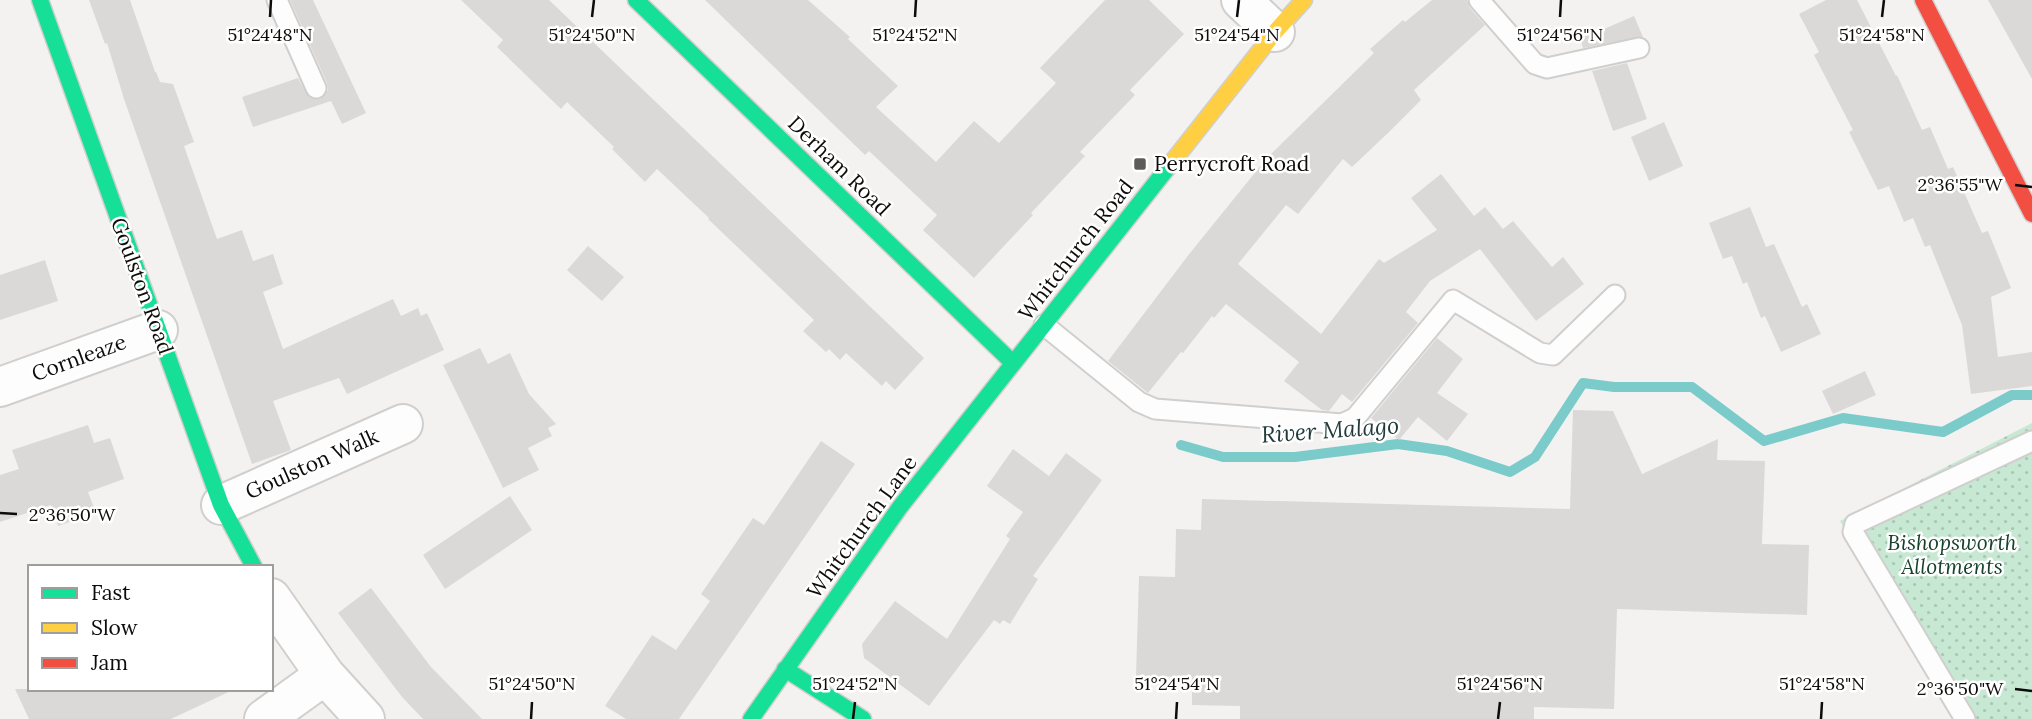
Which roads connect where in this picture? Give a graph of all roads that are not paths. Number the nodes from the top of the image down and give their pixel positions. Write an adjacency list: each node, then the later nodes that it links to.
1 (40, 0): 14 (street, Goulston Road)
2 (277, 0): 10 (lane)
3 (636, 0): 15 (street, Derham Road)
4 (1241, 0): 8 (street)
5 (1304, 0): 8 (street, Whitchurch Road)
6 (1479, 0): 9 (lane)
7 (1923, 0): 11 (street)
8 (1275, 32): 13 (street, Whitchurch Road)
9 (1639, 48)
10 (316, 88)
11 (2032, 214)
12 (1615, 295): 13 (lane)
13 (1044, 325): 15 (street, Whitchurch Road)
14 (158, 330): 16 (street, Cornleaze); 19 (street, Goulston Road)
15 (1013, 363): 22 (street, Whitchurch Lane)
16 (0, 387)
17 (403, 424): 19 (street, Goulston Walk)
18 (2032, 442): 28 (lane)
19 (221, 505): 20 (street, Goulston Road)
20 (253, 565)
21 (273, 601): 23 (street)
22 (785, 669): 26 (street, Whitchurch Lane); 27 (street)
23 (325, 675): 24 (street); 25 (street)
24 (264, 719)
25 (365, 719)
26 (751, 719)
27 (863, 719)
28 (1965, 719)

